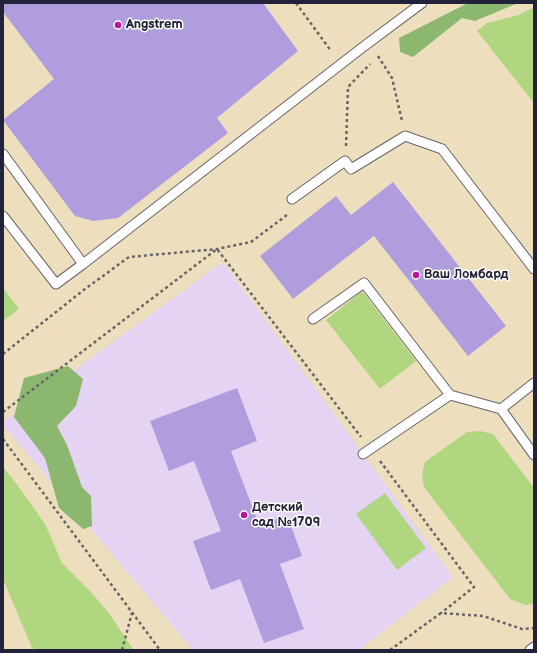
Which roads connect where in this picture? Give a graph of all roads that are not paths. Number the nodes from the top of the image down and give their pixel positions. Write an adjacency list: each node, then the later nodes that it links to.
1 (422, 3): 5 (lane)
2 (3, 154): 5 (lane)
3 (292, 199): 6 (lane)
4 (3, 216): 5 (lane)
5 (83, 264)
6 (534, 269)
7 (313, 319): 9 (lane)
8 (534, 382): 10 (lane)
9 (450, 395): 10 (lane); 11 (lane)
10 (501, 409): 12 (lane)
11 (366, 452)
12 (534, 454)
13 (534, 647): 14 (lane)
14 (530, 650)

